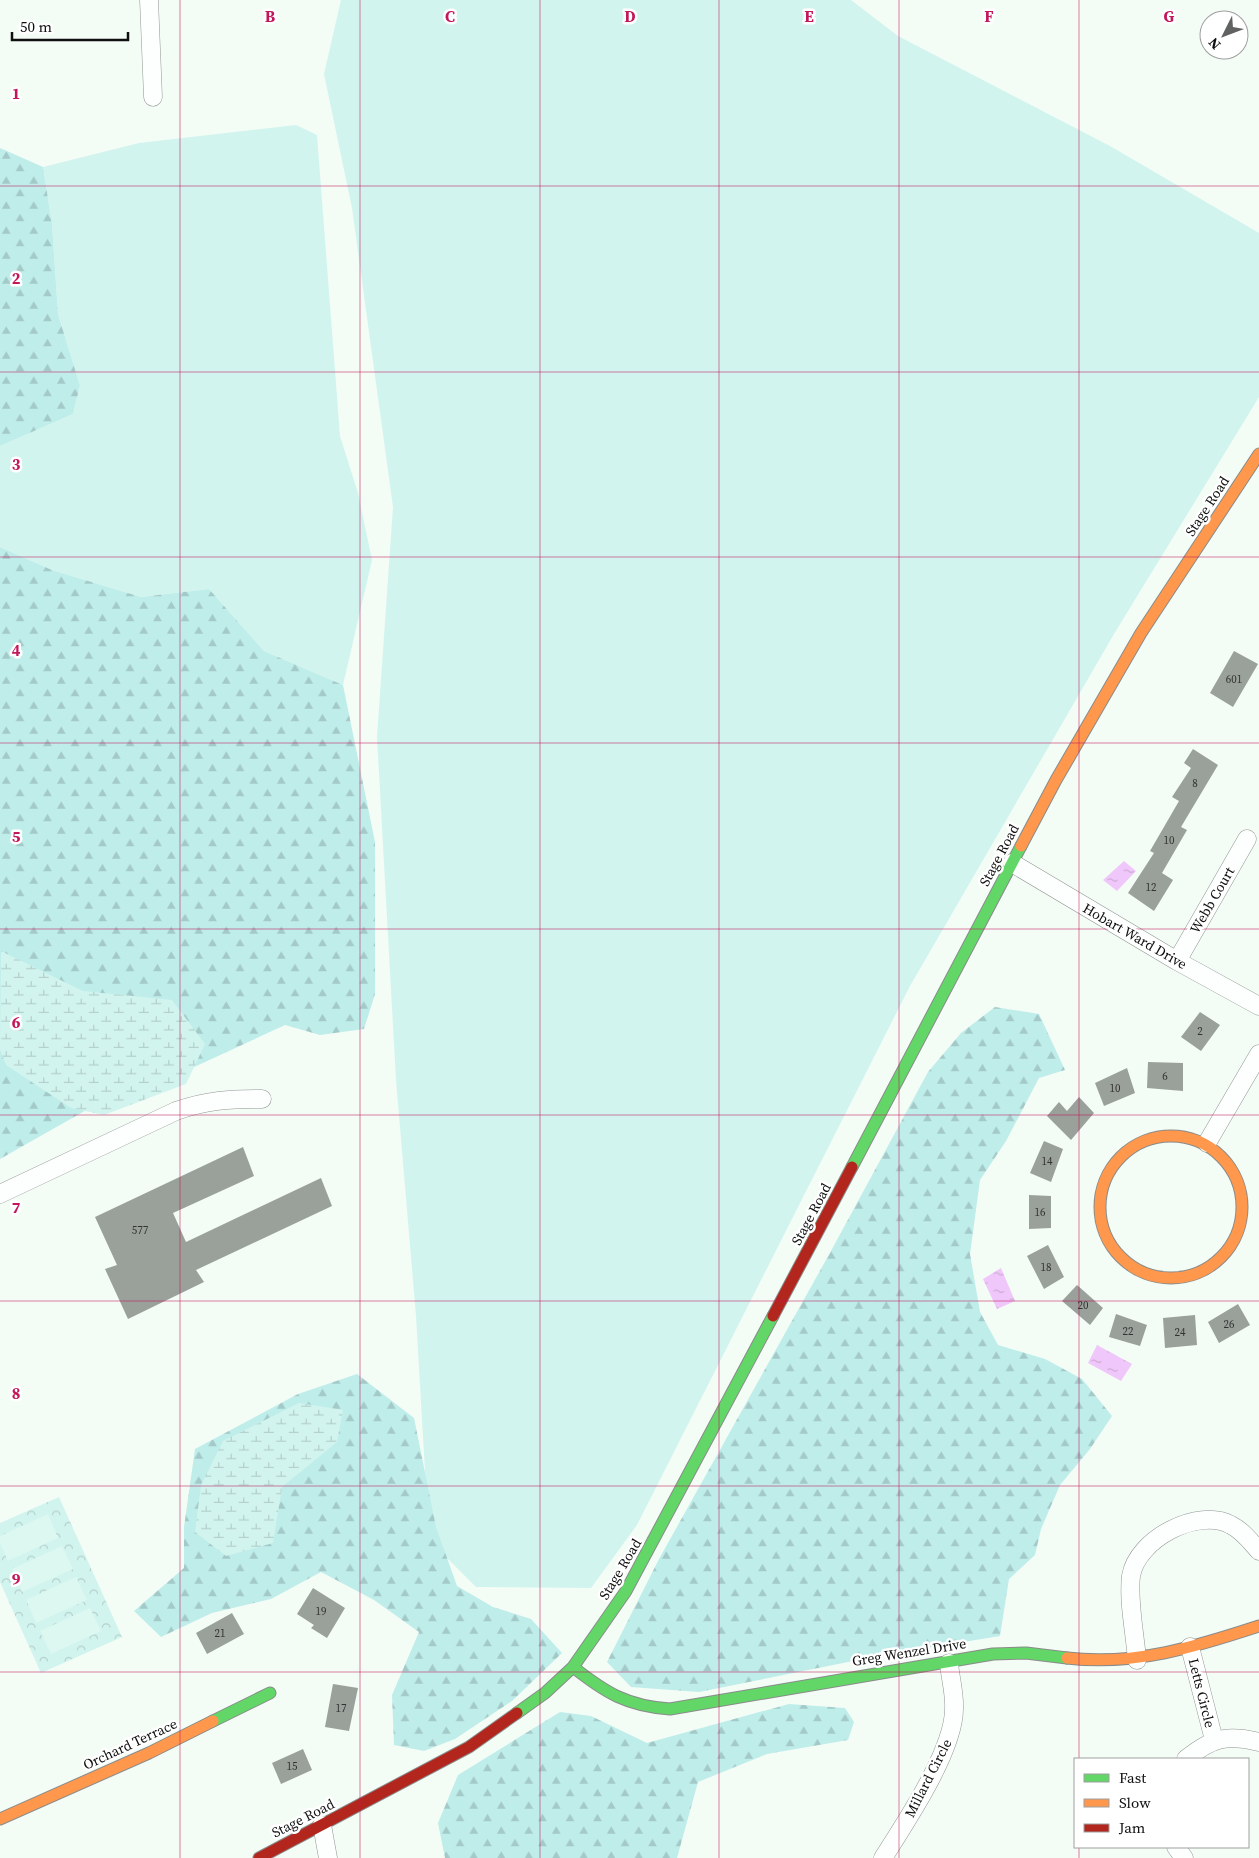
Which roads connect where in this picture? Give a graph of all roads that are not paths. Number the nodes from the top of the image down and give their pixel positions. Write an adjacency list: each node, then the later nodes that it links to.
1 (149, 0): 2 (street)
2 (153, 97)
3 (1259, 454): 5 (street, Stage Road)
4 (1247, 840): 6 (street, Webb Court)
5 (1012, 863): 6 (street, Hobart Ward Drive); 17 (street, Stage Road)
6 (1177, 961): 7 (street, Hobart Ward Drive)
7 (1259, 1006)
8 (1259, 1054): 10 (street)
9 (262, 1099): 11 (street)
10 (1208, 1143): 10 (street)
11 (0, 1194)
12 (1259, 1551): 15 (street)
13 (1259, 1626): 14 (street, Greg Wenzel Drive)
14 (1190, 1647): 15 (street, Greg Wenzel Drive); 19 (street, Letts Circle)
15 (1137, 1660): 16 (street, Greg Wenzel Drive)
16 (949, 1662): 17 (street, Greg Wenzel Drive); 26 (street, Millard Circle)
17 (573, 1668): 23 (street, Stage Road)
18 (270, 1693): 22 (street, Orchard Terrace)
19 (1214, 1740): 20 (street, Letts Circle); 21 (street, Letts Circle)
20 (1259, 1742)
21 (1187, 1758)
22 (0, 1819)
23 (322, 1825): 24 (street, Stage Road); 25 (street)
24 (259, 1858)
25 (328, 1858)
26 (883, 1858)

